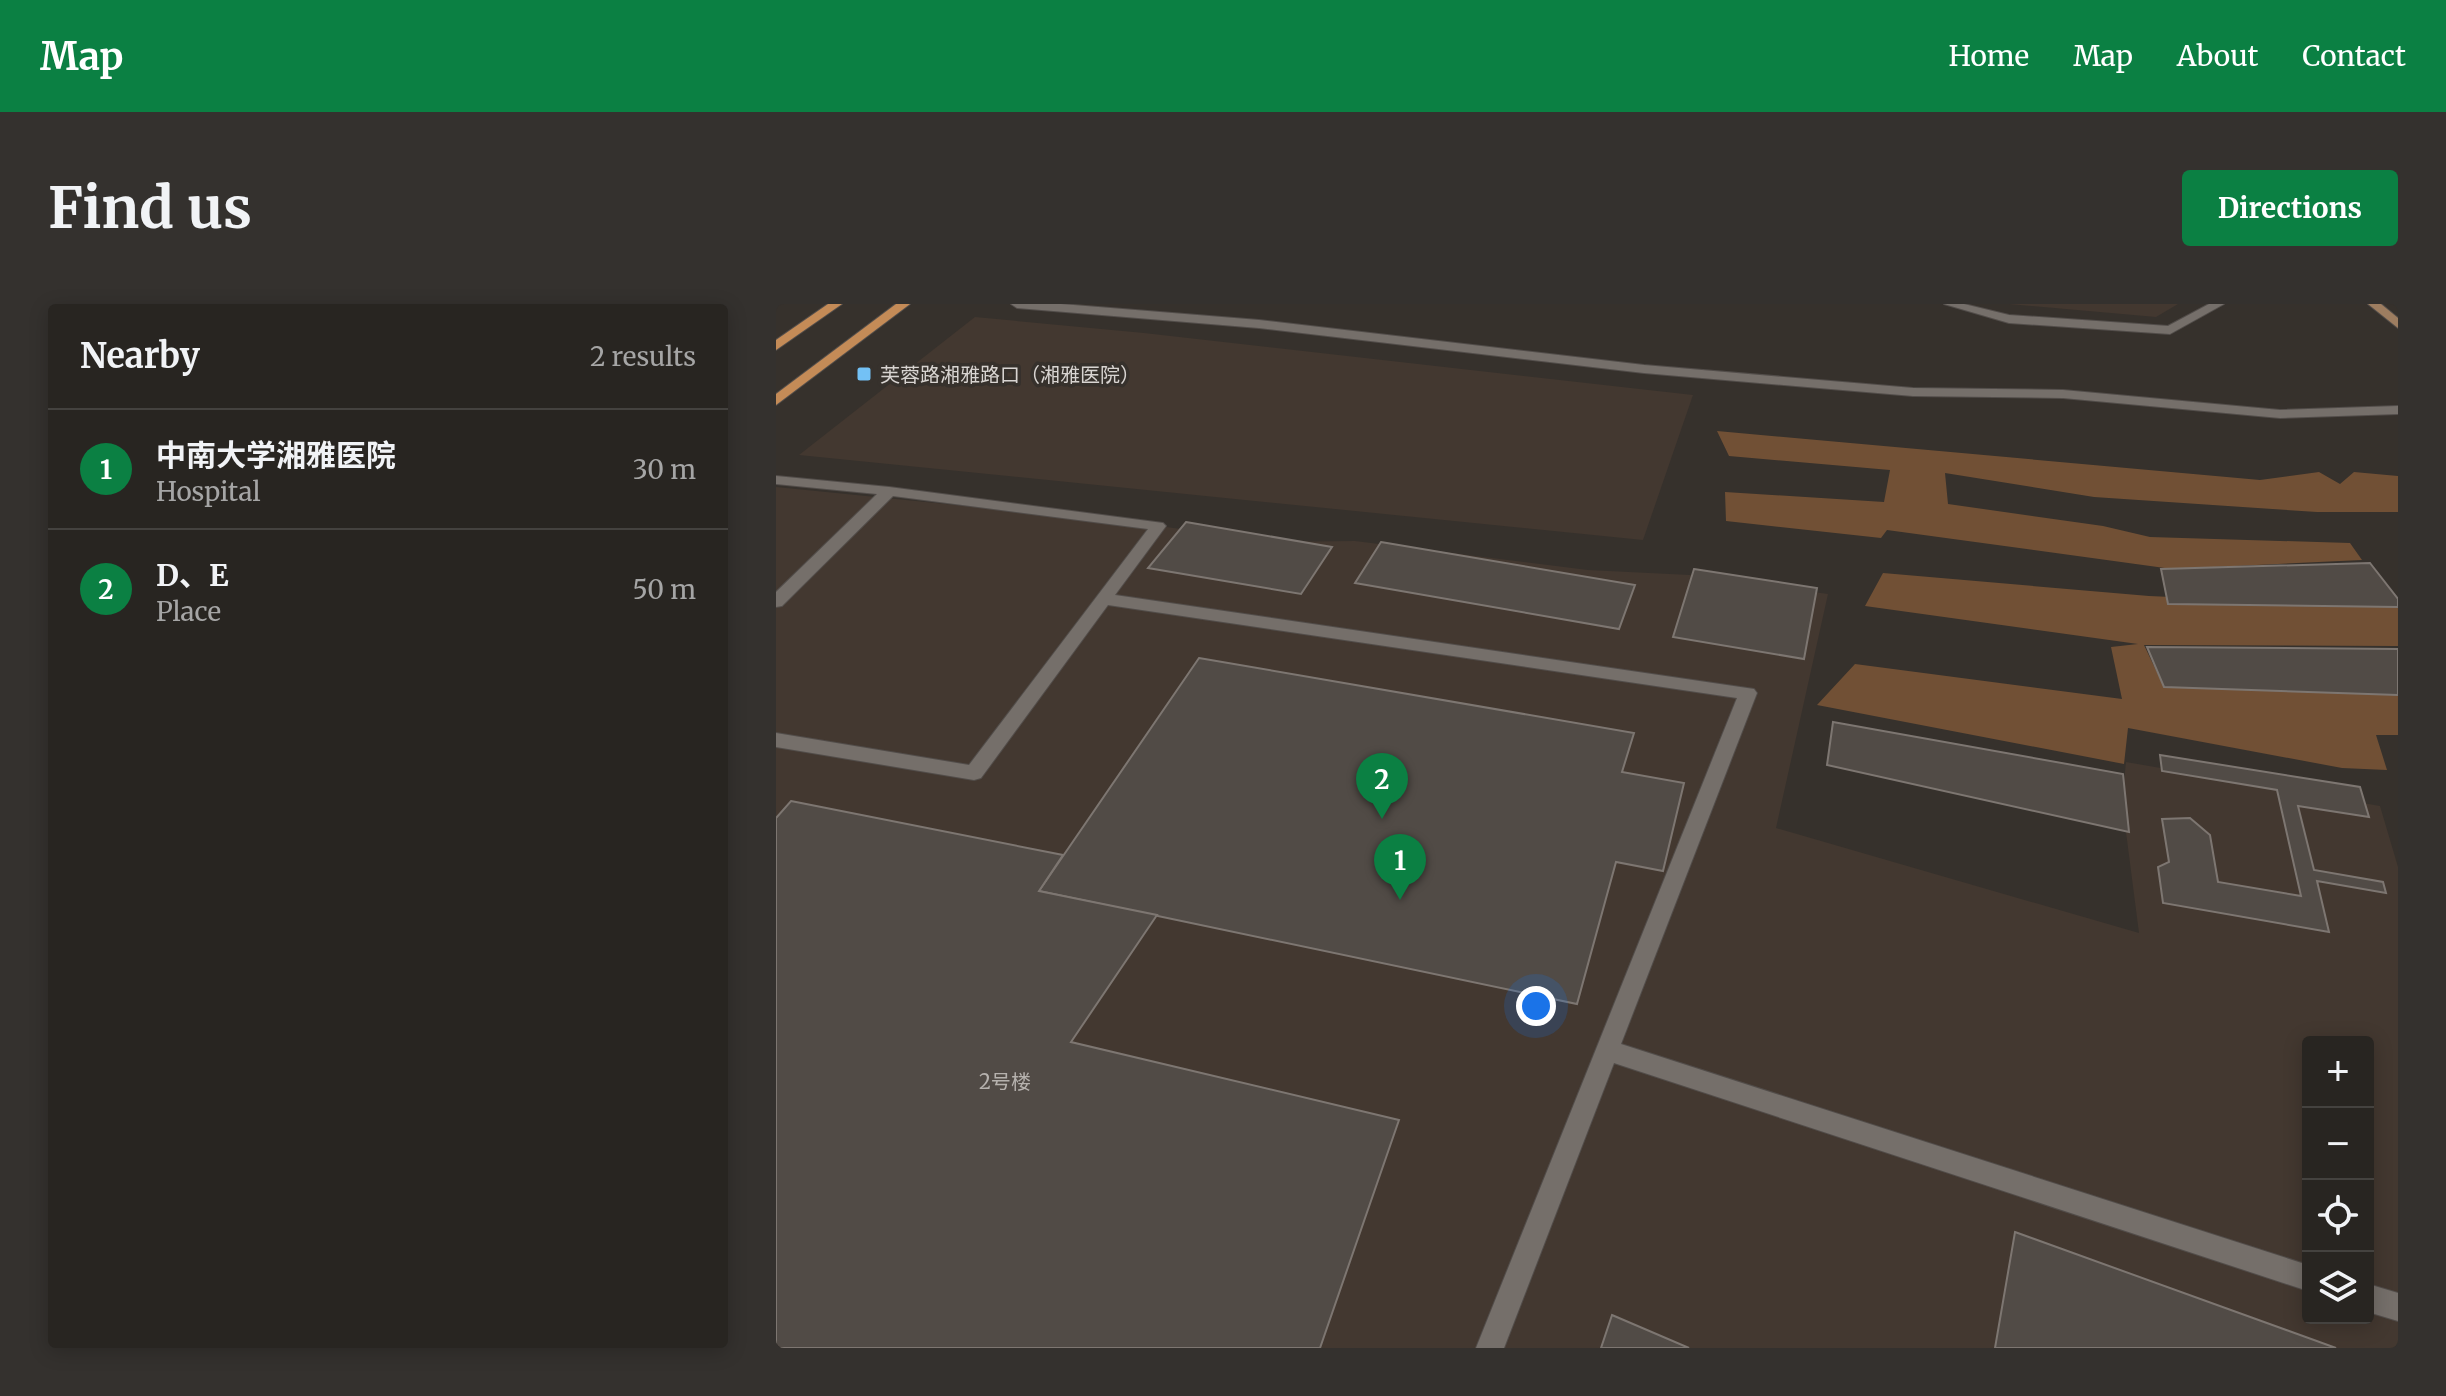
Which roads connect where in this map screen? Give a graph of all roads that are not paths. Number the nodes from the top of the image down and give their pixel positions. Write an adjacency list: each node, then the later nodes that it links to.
1 (836, 304): 8 (main road)
2 (904, 304): 9 (main road)
3 (1017, 304): 10 (street)
4 (1950, 304): 5 (street)
5 (2218, 304)
6 (2374, 304): 7 (main road)
7 (2398, 324)
8 (776, 346)
9 (776, 401)
10 (2398, 410)
11 (776, 480): 12 (street)
12 (889, 491): 13 (street); 14 (street)
13 (1103, 599): 15 (street); 16 (street)
14 (776, 602)
15 (776, 740)
16 (1609, 1051): 17 (street); 20 (street)
17 (2302, 1276)
18 (2374, 1300): 19 (street)
19 (2398, 1307)
20 (1490, 1348)

